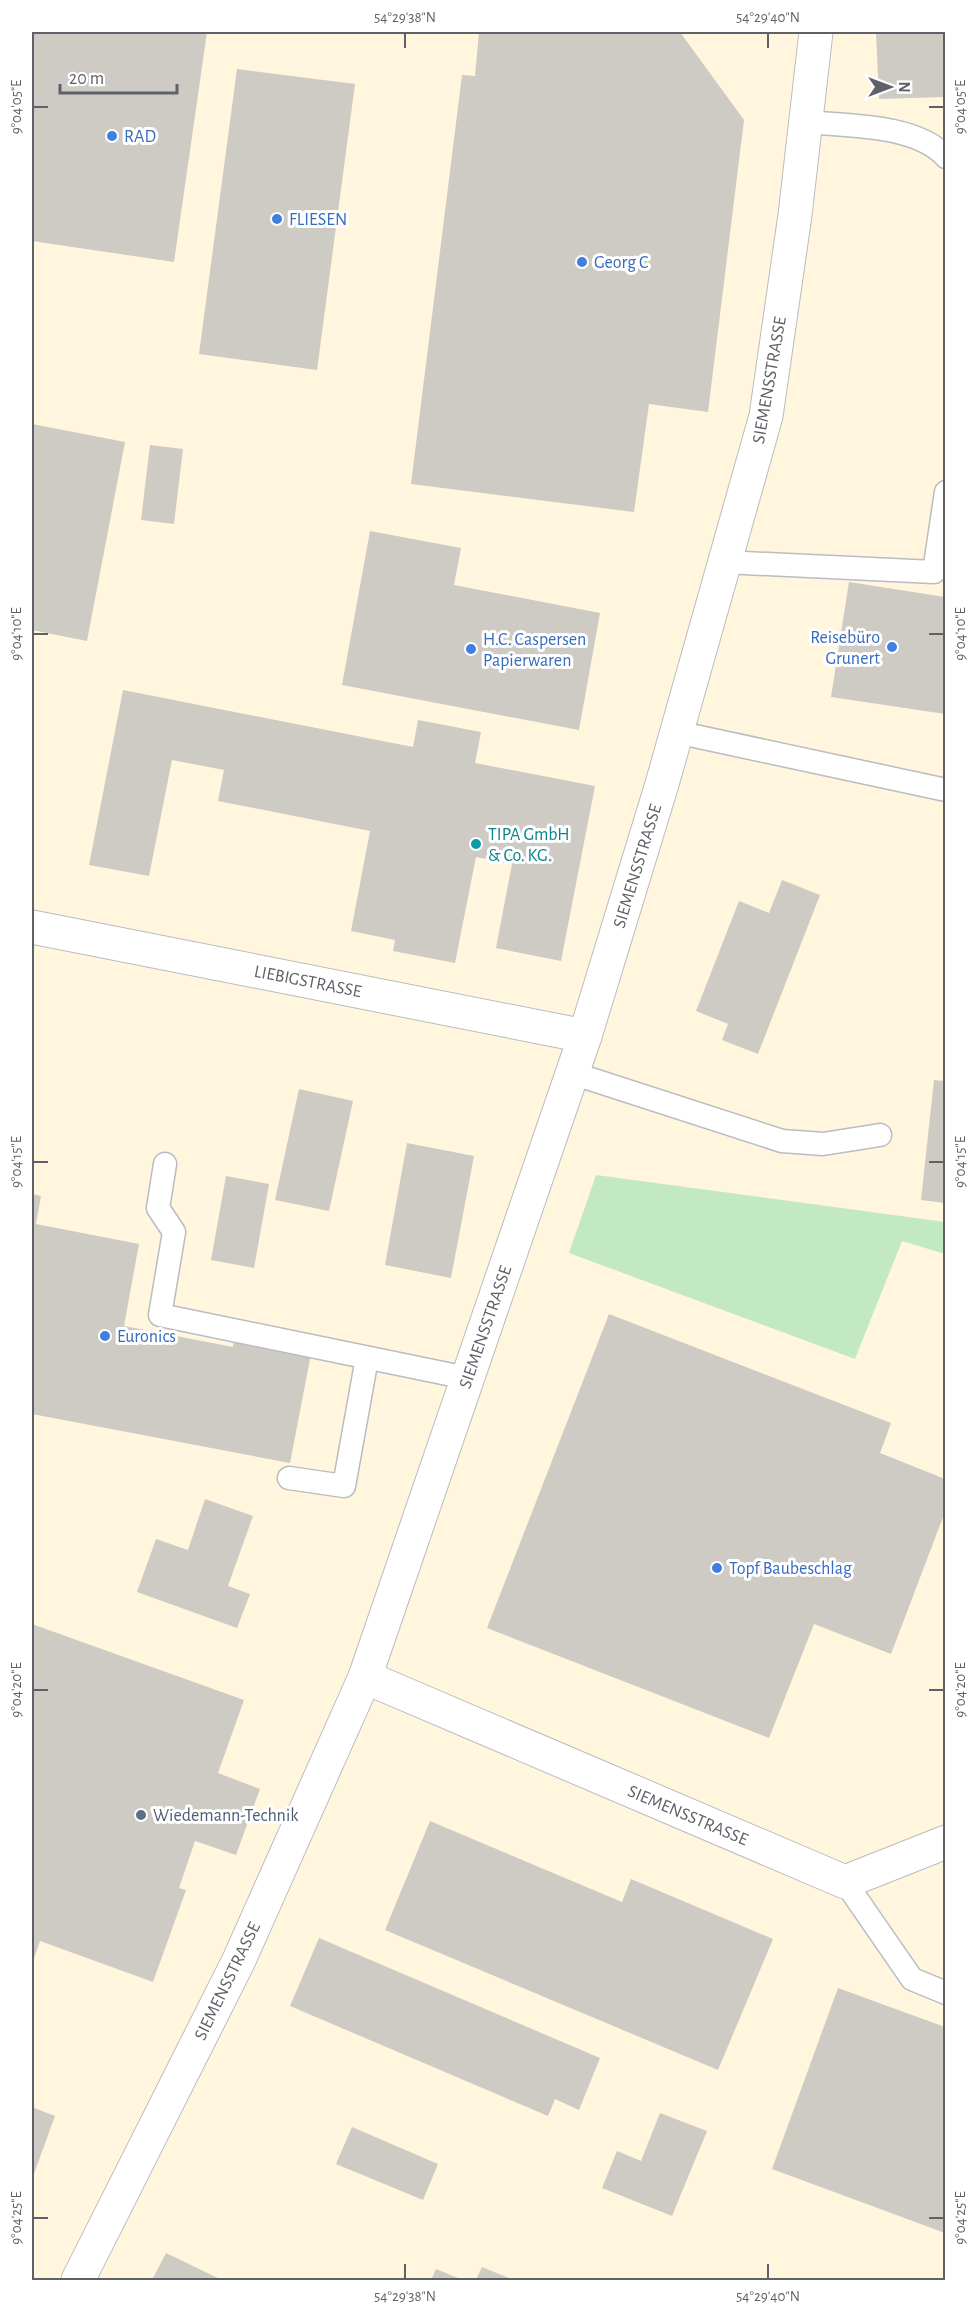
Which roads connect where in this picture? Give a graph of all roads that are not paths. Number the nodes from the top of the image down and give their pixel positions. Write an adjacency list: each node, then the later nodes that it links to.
1 (816, 32): 2 (street, SIEMENSSTRASSE)
2 (806, 122): 3 (lane); 5 (street, SIEMENSSTRASSE)
3 (945, 157)
4 (945, 492): 5 (lane)
5 (724, 562): 6 (street, SIEMENSSTRASSE)
6 (676, 732): 7 (lane); 9 (street, SIEMENSSTRASSE)
7 (945, 790)
8 (32, 927): 9 (street, LIEBIGSTRASSE)
9 (585, 1036): 10 (street, SIEMENSSTRASSE)
10 (572, 1073): 11 (lane); 14 (street, SIEMENSSTRASSE)
11 (880, 1135)
12 (165, 1164): 13 (lane)
13 (367, 1358): 14 (lane); 15 (lane)
14 (467, 1378): 16 (street, SIEMENSSTRASSE)
15 (289, 1478)
16 (365, 1677): 18 (street, SIEMENSSTRASSE); 20 (street, SIEMENSSTRASSE)
17 (945, 1842): 18 (street)
18 (845, 1882): 19 (lane)
19 (945, 1993)
20 (78, 2280)

